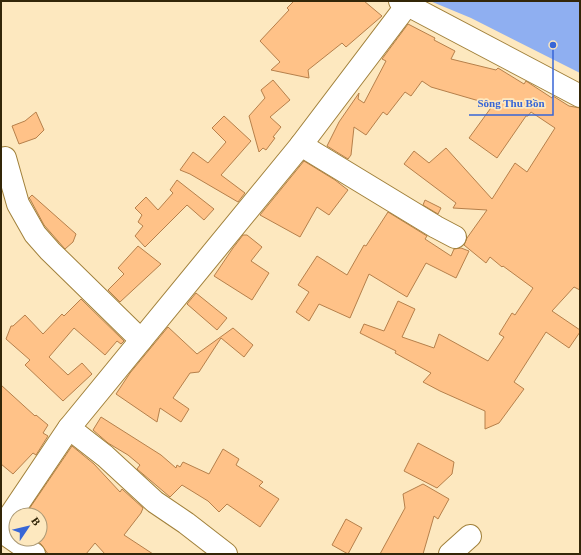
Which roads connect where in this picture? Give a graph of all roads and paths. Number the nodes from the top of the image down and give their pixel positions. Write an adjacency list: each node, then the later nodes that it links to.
1 (403, 3): 2 (street); 3 (street)
2 (580, 96)
3 (301, 145): 5 (street); 6 (street)
4 (5, 158): 6 (street)
5 (455, 237)
6 (141, 340): 7 (street)
7 (69, 428): 8 (street); 11 (street)
8 (1, 530): 10 (street)
9 (470, 536): 12 (street)
10 (34, 554)
11 (226, 554)
12 (450, 554)

